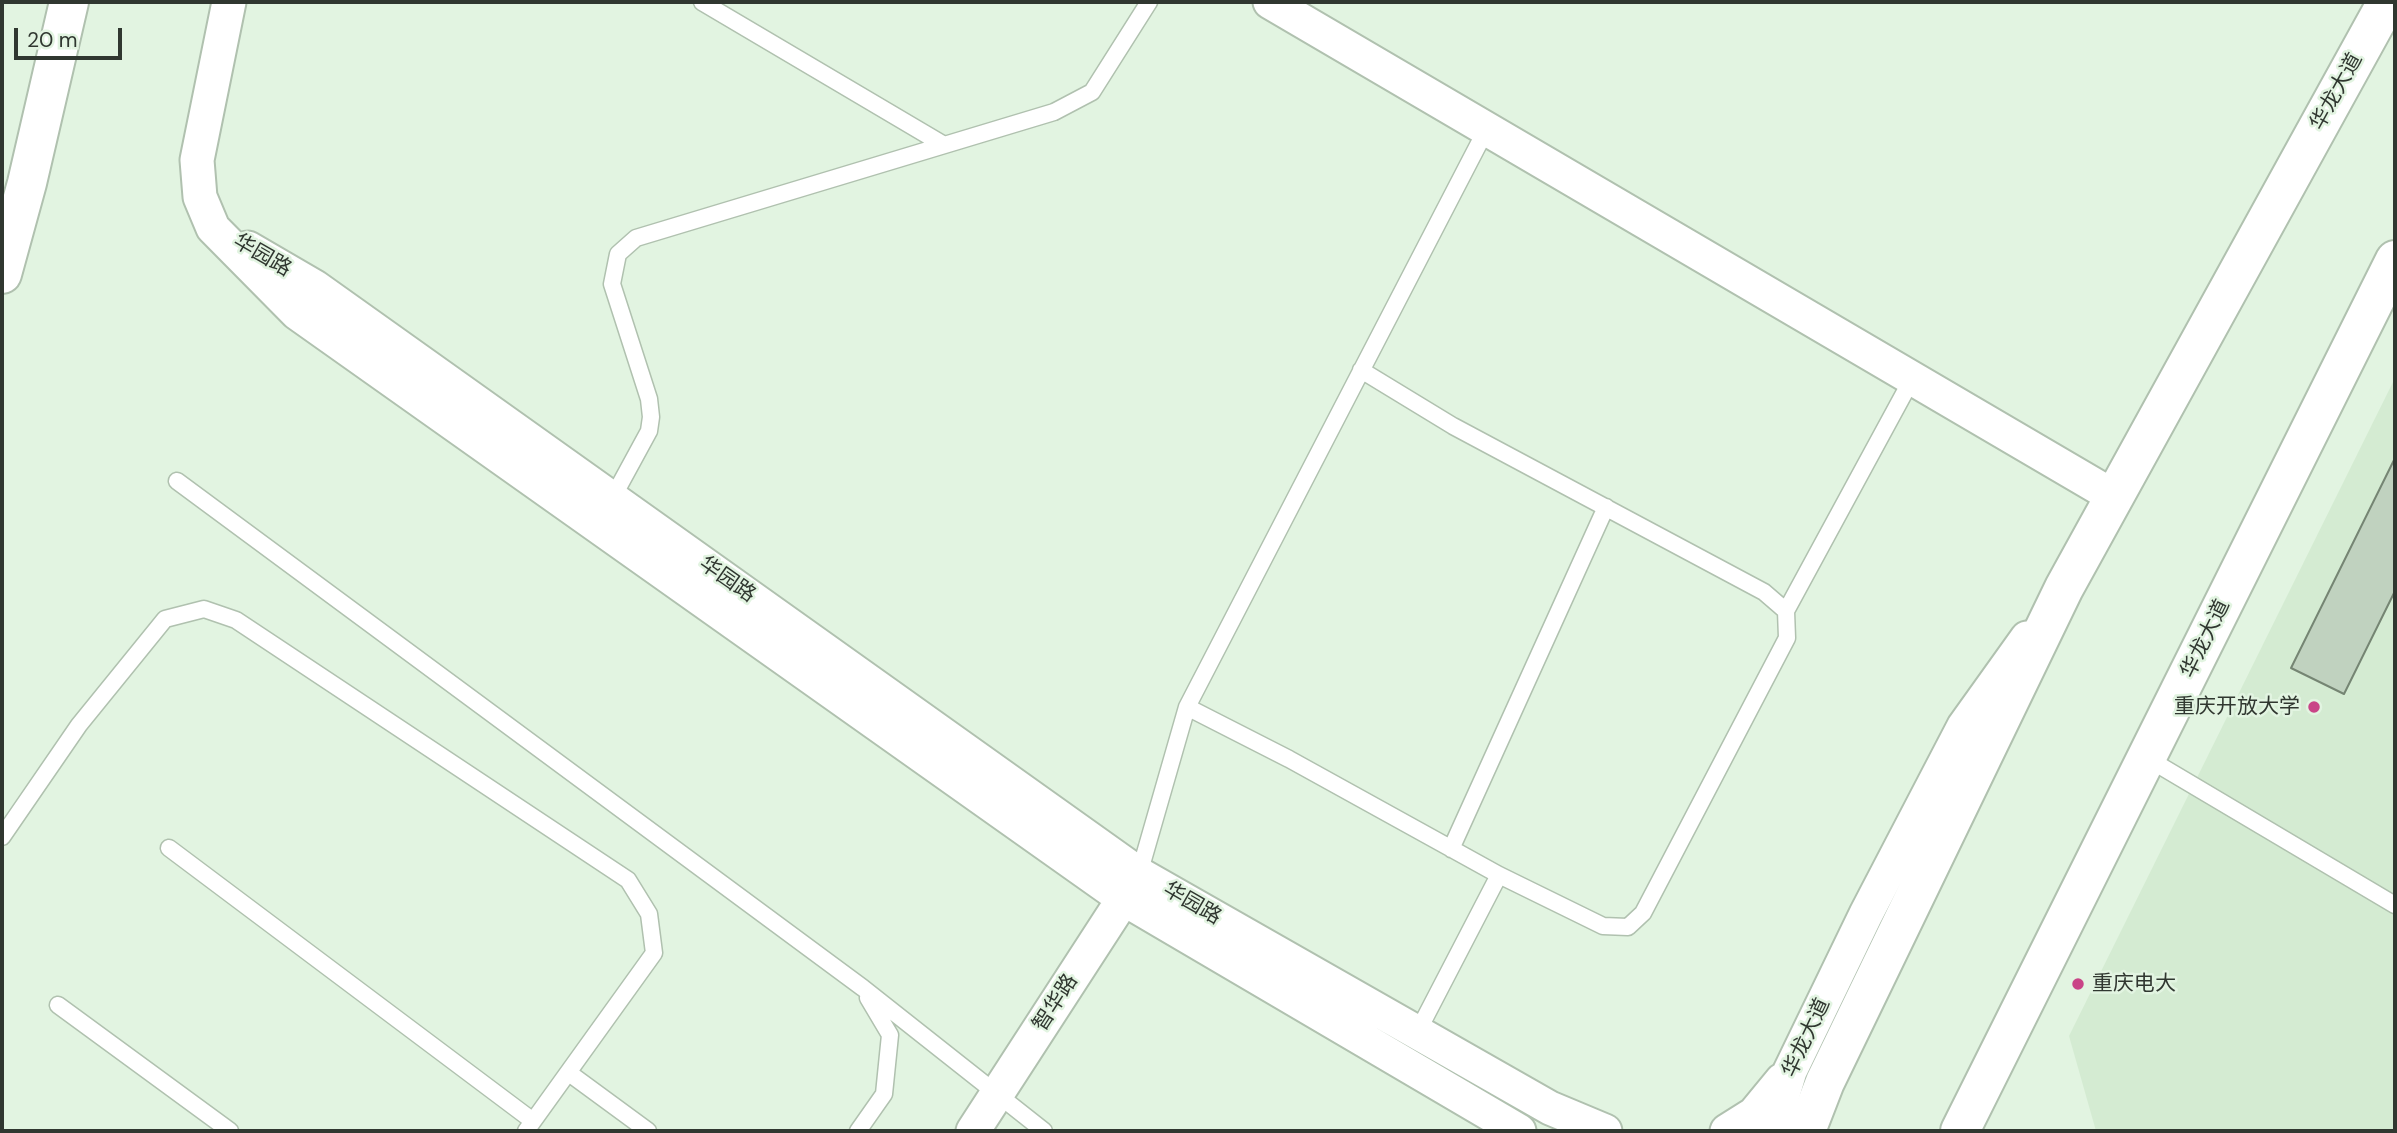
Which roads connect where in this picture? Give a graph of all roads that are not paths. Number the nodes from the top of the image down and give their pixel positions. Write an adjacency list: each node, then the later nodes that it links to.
1 (69, 2): 11 (main road)
2 (229, 2): 9 (street)
3 (702, 2): 8 (lane)
4 (1149, 2): 8 (lane)
5 (1270, 2): 7 (street)
6 (2387, 2): 15 (main road, 华龙大道)
7 (1487, 128): 12 (lane); 13 (street)
8 (944, 145): 16 (lane)
9 (213, 228): 16 (street, 华园路); 26 (street, 华园路)
10 (2395, 260): 21 (main road, 华龙大道)
11 (2, 274)
12 (1361, 370): 17 (lane); 20 (lane)
13 (1913, 377): 15 (street); 19 (lane)
14 (177, 481): 28 (lane)
15 (2113, 496): 18 (main road, 华龙大道)
16 (612, 499): 26 (street, 华园路)
17 (1606, 508): 19 (lane); 24 (lane)
18 (2064, 588): 32 (street, 华龙大道); 45 (main road, 华龙大道)
19 (1786, 611): 25 (lane)
20 (1187, 707): 24 (lane); 26 (lane)
21 (2147, 758): 27 (lane); 46 (main road, 华龙大道)
22 (2, 837): 33 (lane)
23 (169, 848): 35 (lane)
24 (1451, 849): 25 (lane)
25 (1499, 875): 30 (lane)
26 (1132, 887): 30 (street, 华园路); 31 (street, 华园路); 34 (street, 智华路)
27 (2395, 905)
28 (863, 988): 34 (lane); 38 (lane)
29 (58, 1005): 36 (lane)
30 (1418, 1032): 31 (lane); 42 (street, 华园路)
31 (1402, 1062): 41 (street, 华园路)
32 (1790, 1070): 43 (street); 44 (street, 华龙大道)
33 (569, 1073): 35 (lane); 37 (lane)
34 (996, 1096): 39 (street, 智华路); 40 (lane)
35 (530, 1126)
36 (230, 1131)
37 (648, 1131)
38 (858, 1131)
39 (973, 1131)
40 (1044, 1131)
41 (1520, 1131)
42 (1605, 1131)
43 (1727, 1131)
44 (1772, 1131)
45 (1806, 1131)
46 (1960, 1131)

